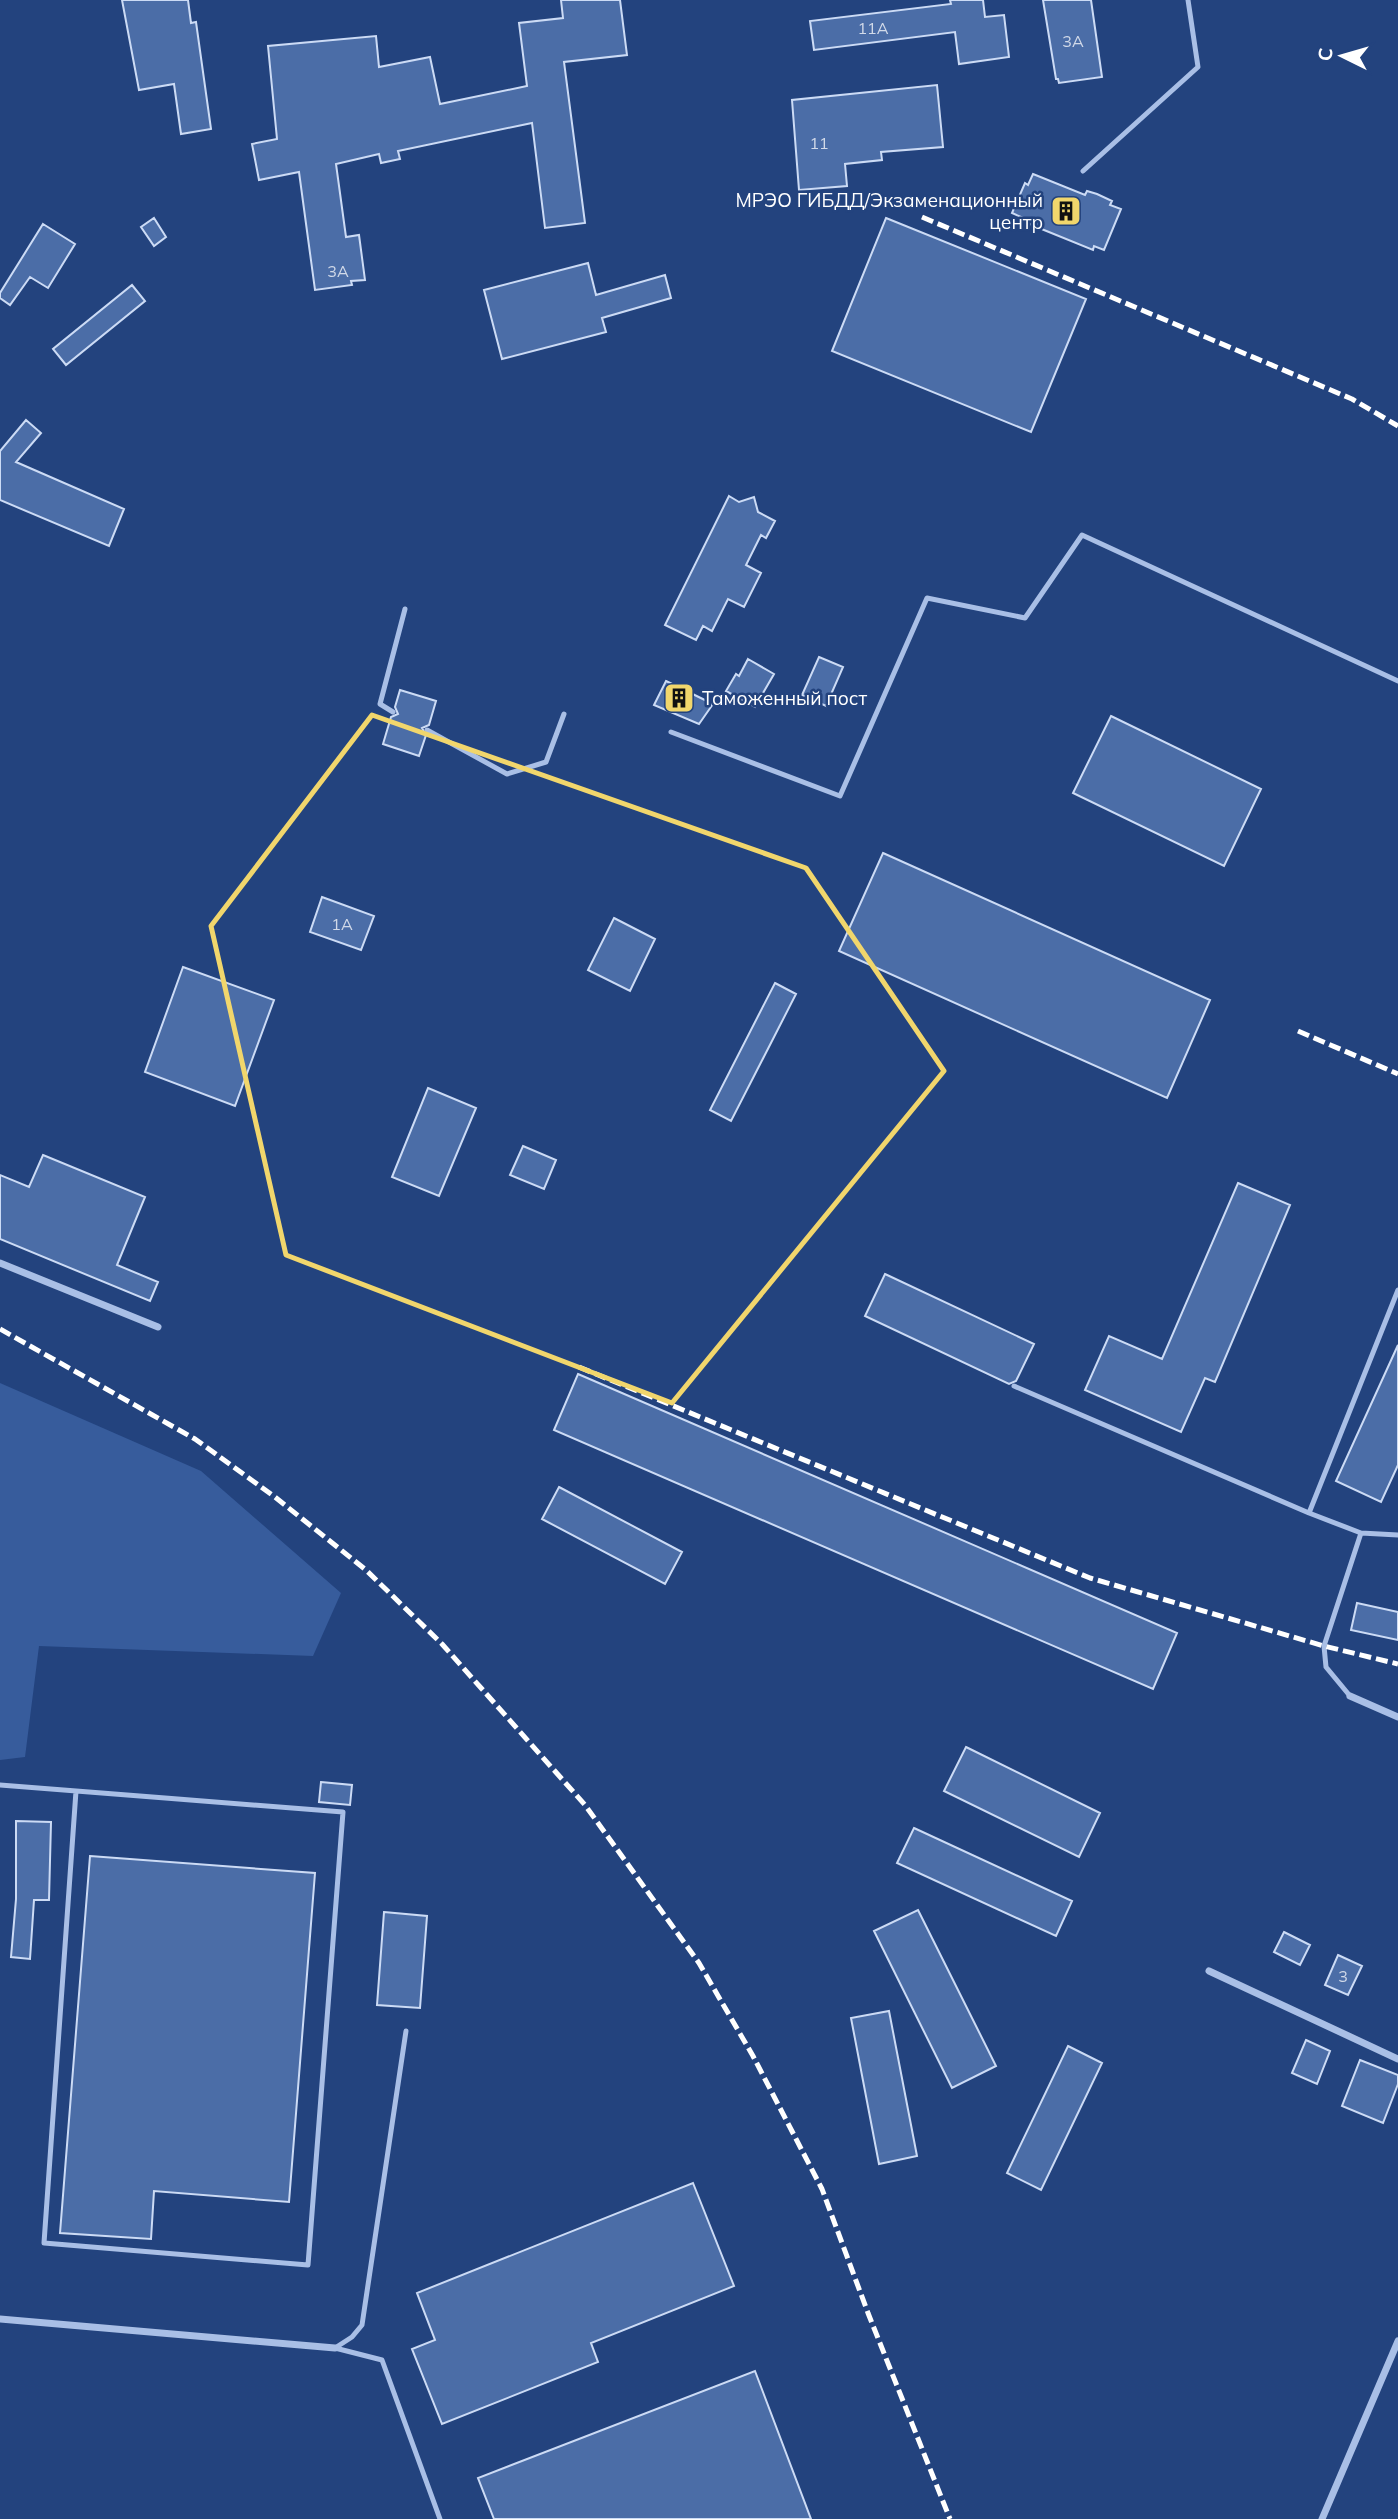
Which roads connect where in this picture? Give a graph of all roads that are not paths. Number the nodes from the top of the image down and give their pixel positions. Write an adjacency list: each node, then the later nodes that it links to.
1 (1188, 0): 2 (lane)
2 (1083, 171)
3 (405, 610): 5 (lane)
4 (1398, 681): 8 (lane)
5 (393, 712)
6 (564, 714): 7 (lane)
7 (427, 730)
8 (671, 732)
9 (0, 1263): 11 (street)
10 (1398, 1290): 13 (lane)
11 (158, 1327)
12 (1014, 1386): 13 (lane)
13 (1309, 1513): 14 (lane)
14 (1361, 1533): 15 (lane); 16 (lane)
15 (1398, 1535)
16 (1350, 1696): 17 (street)
17 (1398, 1717)
18 (0, 1785): 19 (lane)
19 (76, 1791): 19 (lane)
20 (1209, 1972): 22 (street)
21 (406, 2031): 25 (lane)
22 (1398, 2059)
23 (0, 2319): 25 (street)
24 (1398, 2342): 27 (street)
25 (335, 2348): 26 (lane)
26 (440, 2519)
27 (1322, 2519)

